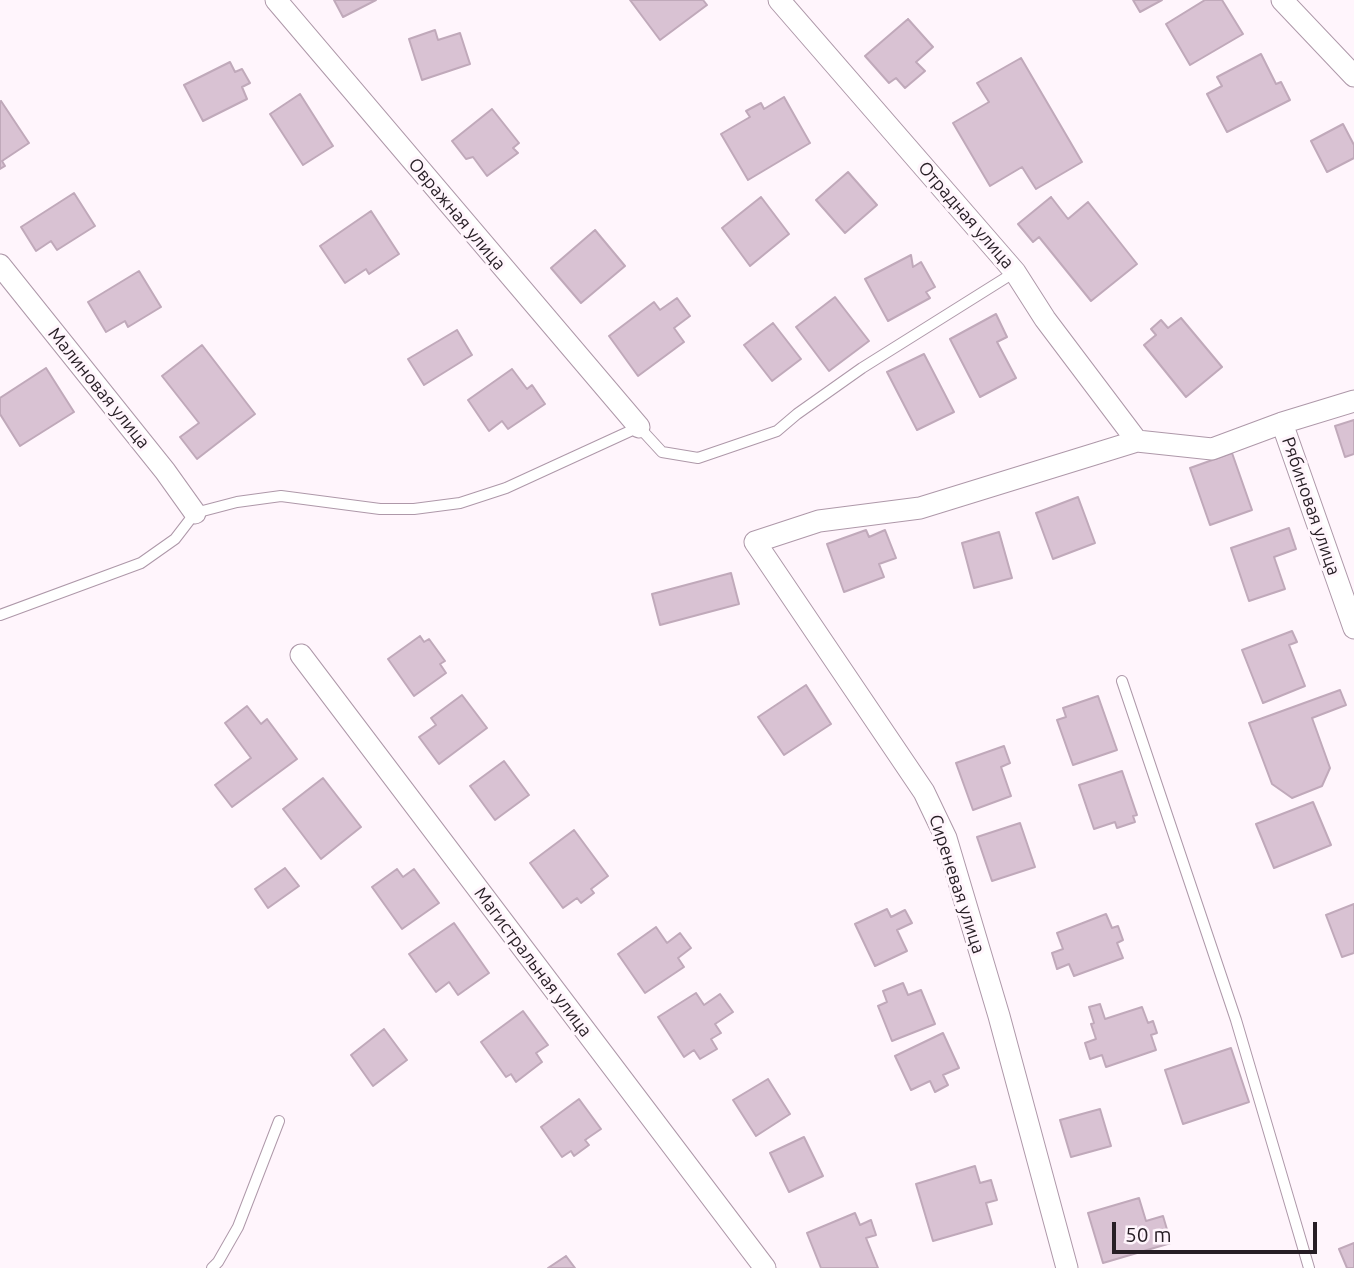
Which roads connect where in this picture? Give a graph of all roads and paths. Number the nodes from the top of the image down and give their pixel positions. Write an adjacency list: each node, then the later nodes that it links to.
1 (276, 0): 9 (street, Овражная улица)
2 (779, 0): 6 (street, Отрадная улица)
3 (1282, 0): 4 (street)
4 (1354, 76)
5 (0, 265): 11 (street, Малиновая улица)
6 (1016, 272): 9 (lane); 10 (street, Отрадная улица)
7 (1354, 401): 8 (street)
8 (1282, 423): 10 (street); 13 (street, Рябиновая улица)
9 (639, 427): 11 (lane)
10 (1137, 441): 19 (street, Сиреневая улица)
11 (195, 513): 12 (lane)
12 (0, 615)
13 (1354, 628)
14 (301, 656): 18 (street, Магистральная улица)
15 (1122, 681): 20 (lane)
16 (279, 1121): 17 (lane)
17 (212, 1268)
18 (765, 1268)
19 (1067, 1268)
20 (1309, 1268)

